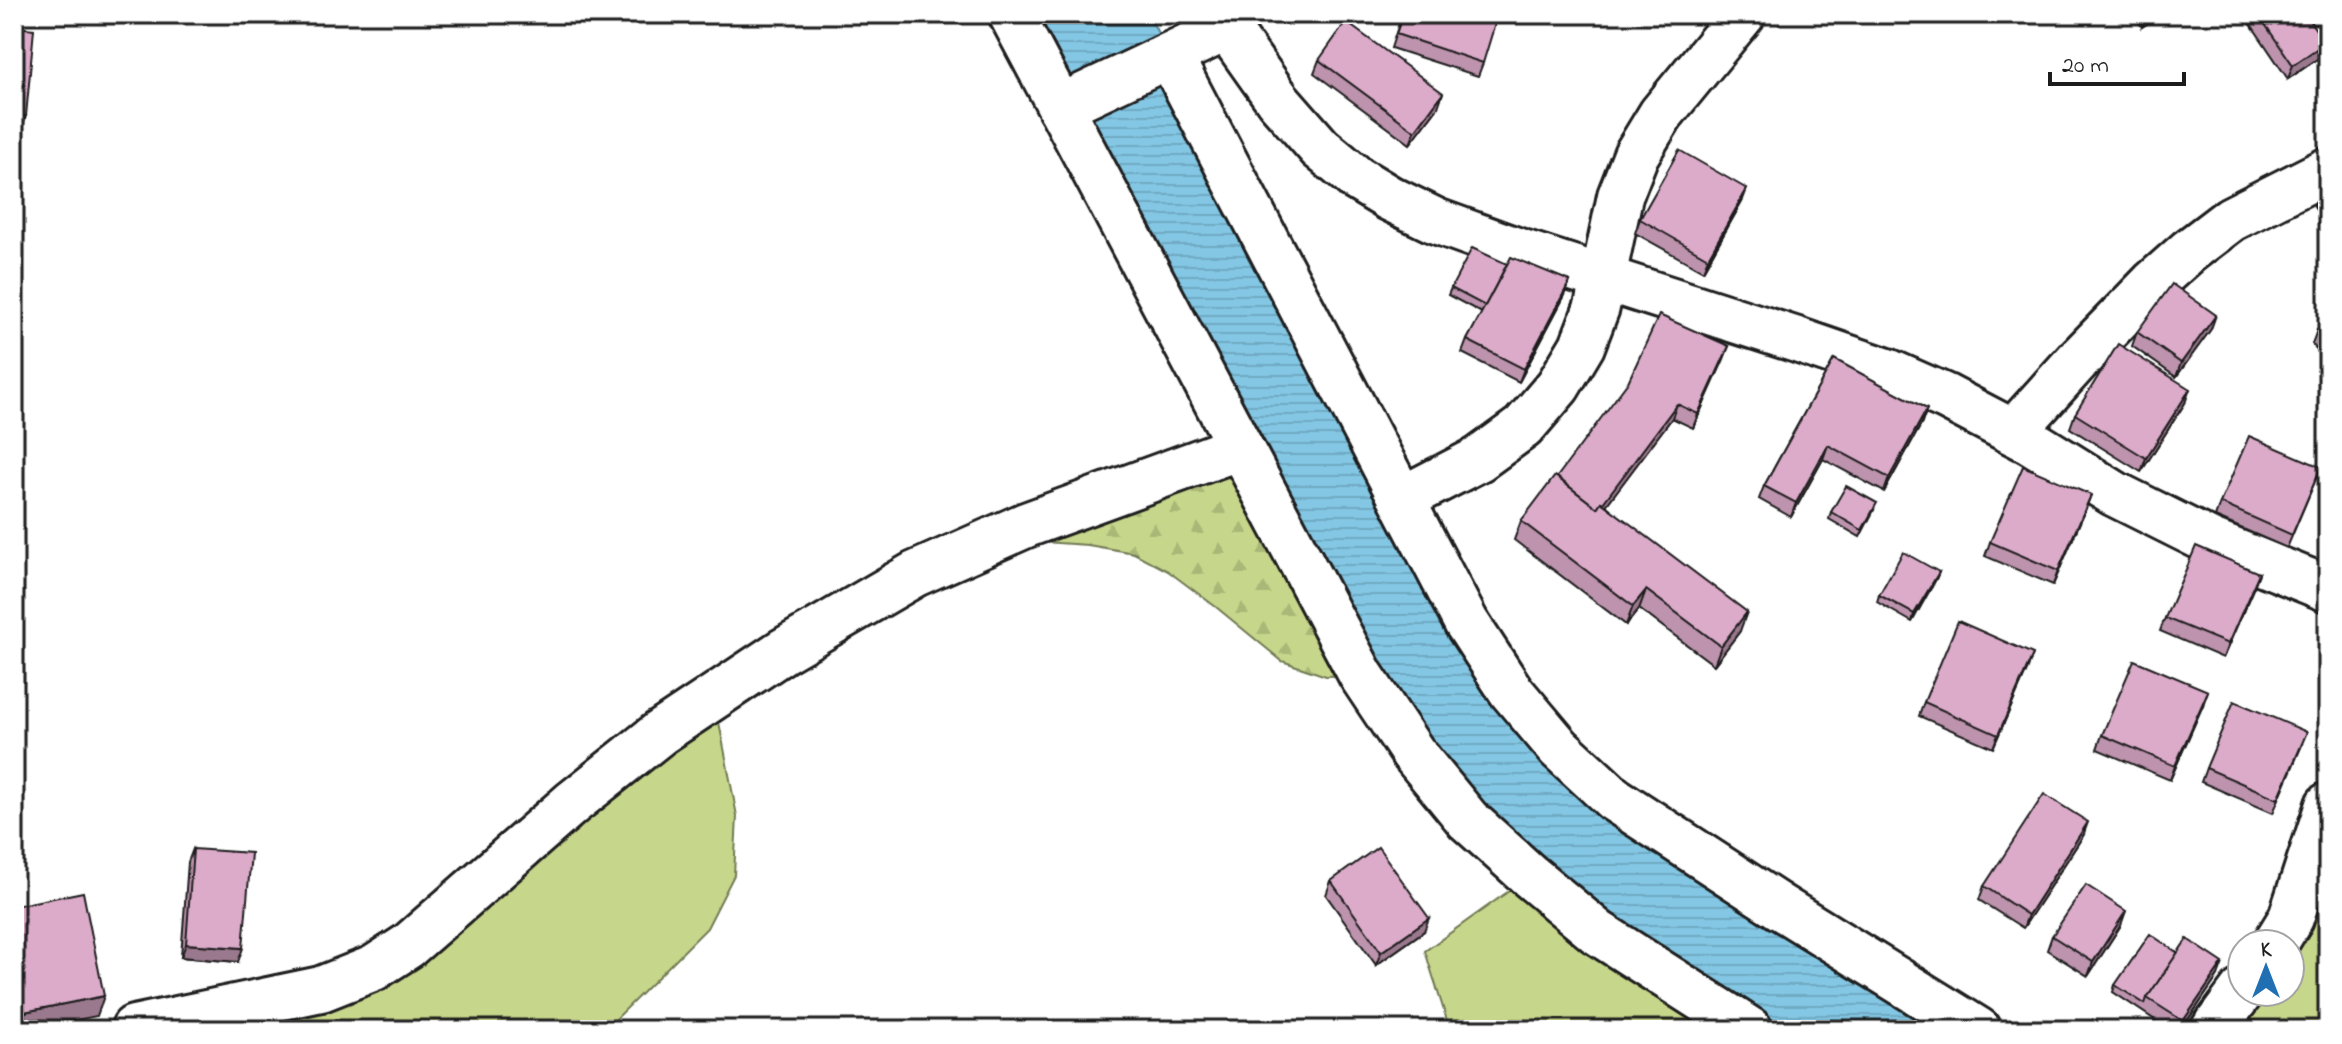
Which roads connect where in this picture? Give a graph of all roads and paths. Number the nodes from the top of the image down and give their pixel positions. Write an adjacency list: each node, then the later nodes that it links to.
1 (1011, 14): 6 (street)
2 (1743, 14): 4 (street)
3 (1222, 21): 5 (street); 8 (street)
4 (1713, 33): 8 (street)
5 (1158, 61): 6 (street); 11 (street)
6 (1073, 101): 10 (street)
7 (2328, 170): 9 (street)
8 (1604, 279): 9 (street); 11 (street)
9 (2013, 432): 12 (street)
10 (1240, 447): 16 (street); 17 (street)
11 (1402, 499): 18 (street)
12 (2328, 589)
13 (2328, 805): 14 (street)
14 (2285, 928)
15 (2229, 1008): 19 (street)
16 (134, 1028)
17 (1750, 1030)
18 (1978, 1030)
19 (2213, 1030)

